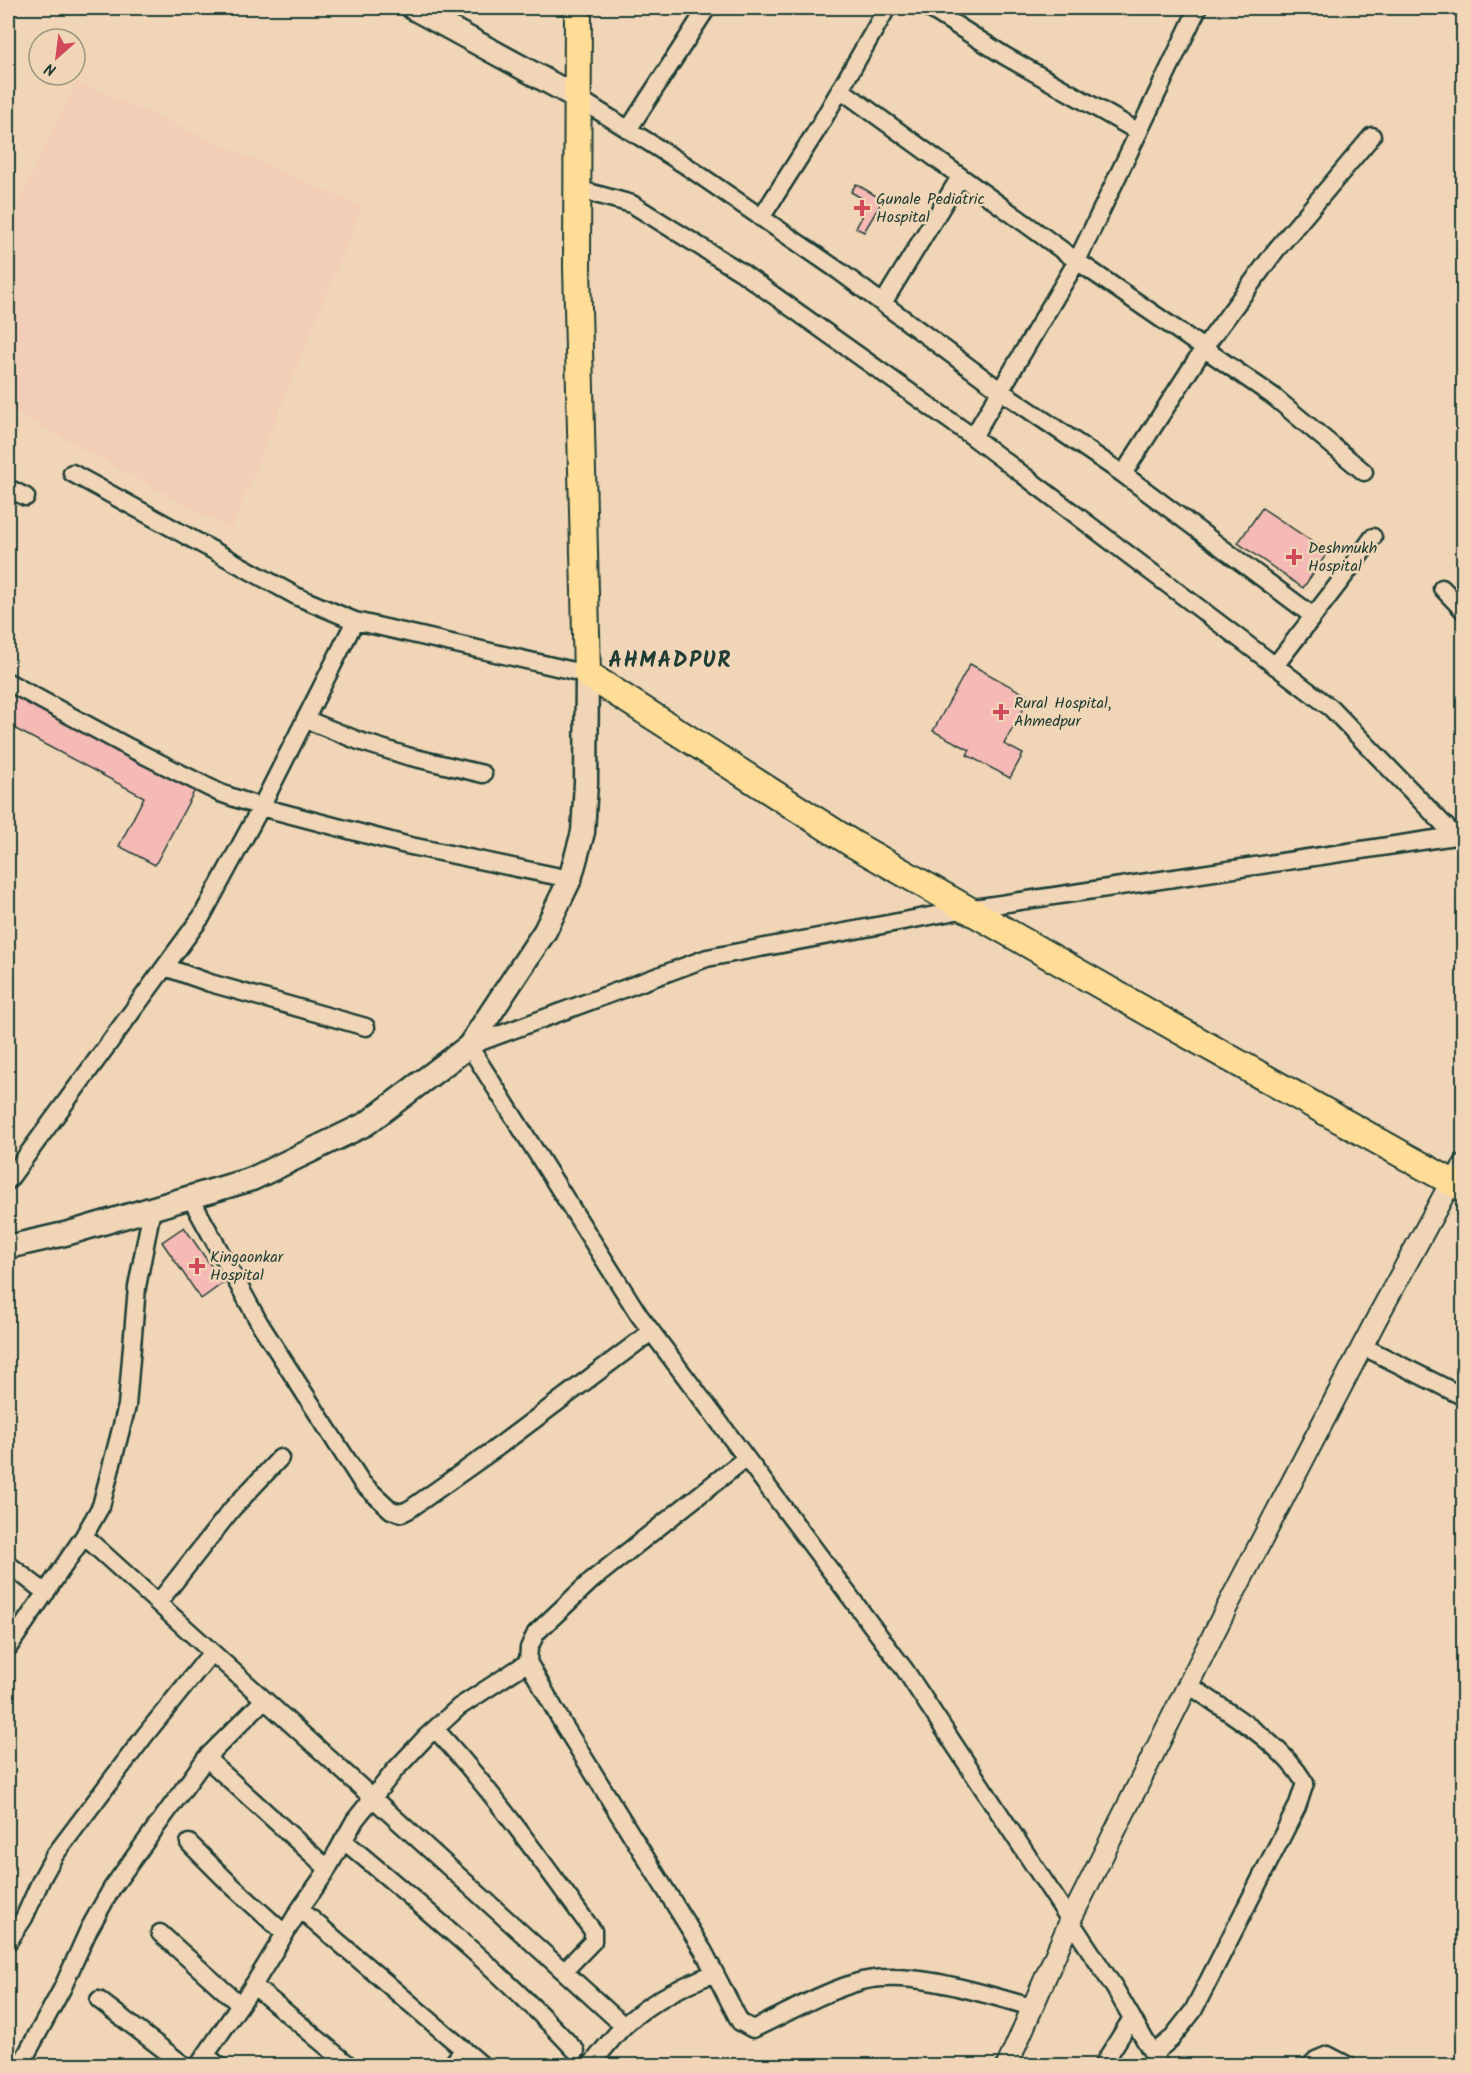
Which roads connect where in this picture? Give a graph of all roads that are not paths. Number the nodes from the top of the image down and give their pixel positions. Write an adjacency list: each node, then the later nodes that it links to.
1 (413, 8): 8 (main road)
2 (578, 8): 8 (main road)
3 (707, 8): 9 (street)
4 (887, 8): 7 (street)
5 (928, 8): 10 (street)
6 (1198, 8): 10 (street)
7 (840, 89): 12 (street); 14 (street)
8 (578, 98): 9 (street); 13 (main road)
9 (628, 130): 14 (street)
10 (1139, 132): 15 (street)
11 (1372, 136): 17 (street)
12 (960, 177): 15 (street); 16 (street)
13 (577, 189): 19 (street); 31 (main road)
14 (761, 218): 16 (street)
15 (1077, 261): 17 (street); 18 (street)
16 (883, 303): 18 (street)
17 (1204, 348): 20 (street); 22 (street)
18 (1001, 391): 19 (street); 22 (street)
19 (973, 436): 30 (street)
20 (1364, 472)
21 (72, 473): 29 (street)
22 (1123, 474): 28 (street)
23 (8, 488): 24 (street)
24 (26, 498)
25 (1373, 537): 28 (street)
26 (1442, 588): 27 (street)
27 (1464, 611)
28 (1314, 616): 30 (street)
29 (355, 621): 31 (street); 33 (street)
30 (1275, 666): 36 (street)
31 (587, 674): 37 (main road); 38 (main road)
32 (8, 682): 35 (street)
33 (306, 719): 34 (street); 35 (street)
34 (483, 774)
35 (261, 807): 37 (street); 39 (street)
36 (1460, 835): 38 (street)
37 (570, 879): 41 (main road)
38 (967, 909): 41 (street); 42 (main road)
39 (165, 967): 40 (street); 43 (street)
40 (366, 1027)
41 (469, 1046): 44 (main road); 47 (street)
42 (1459, 1178): 48 (street)
43 (8, 1181)
44 (190, 1197): 45 (main road); 47 (street)
45 (152, 1209): 46 (main road); 52 (street)
46 (8, 1247)
47 (651, 1332): 51 (street)
48 (1362, 1347): 49 (street); 59 (street)
49 (1464, 1397)
50 (280, 1458): 55 (street)
51 (746, 1458): 58 (street); 68 (street)
52 (84, 1536): 54 (street); 55 (street)
53 (8, 1564): 54 (street)
54 (46, 1593): 56 (street)
55 (158, 1603): 57 (street)
56 (8, 1648)
57 (212, 1652): 60 (street); 71 (street)
58 (528, 1662): 61 (street); 73 (street)
59 (1188, 1684): 68 (street); 83 (street)
60 (264, 1700): 62 (street); 63 (street)
61 (435, 1728): 63 (street); 72 (street)
62 (206, 1758): 66 (street); 84 (street)
63 (372, 1799): 64 (street); 72 (street)
64 (343, 1840): 66 (street); 81 (street)
65 (189, 1843): 70 (street)
66 (327, 1868): 67 (street)
67 (300, 1909): 70 (street); 80 (street)
68 (1070, 1921): 77 (street); 78 (street)
69 (160, 1933): 76 (street)
70 (285, 1934): 74 (street)
71 (8, 1942)
72 (564, 1971): 79 (street)
73 (715, 1974): 77 (street); 79 (street)
74 (253, 1985): 76 (street); 87 (street)
75 (99, 2000): 85 (street)
76 (240, 2005): 82 (street)
77 (1032, 2007): 91 (street)
78 (1132, 2018): 83 (street); 92 (street)
79 (624, 2026): 90 (street)
80 (464, 2049): 88 (street); 89 (street)
81 (576, 2051)
82 (202, 2060): 86 (street)
83 (1156, 2060)
84 (20, 2066)
85 (185, 2066)
86 (219, 2066)
87 (350, 2066)
88 (451, 2066)
89 (483, 2066)
90 (590, 2066)
91 (1007, 2066)
92 (1102, 2066)
93 (1310, 2066): 94 (street)
94 (1349, 2066)

